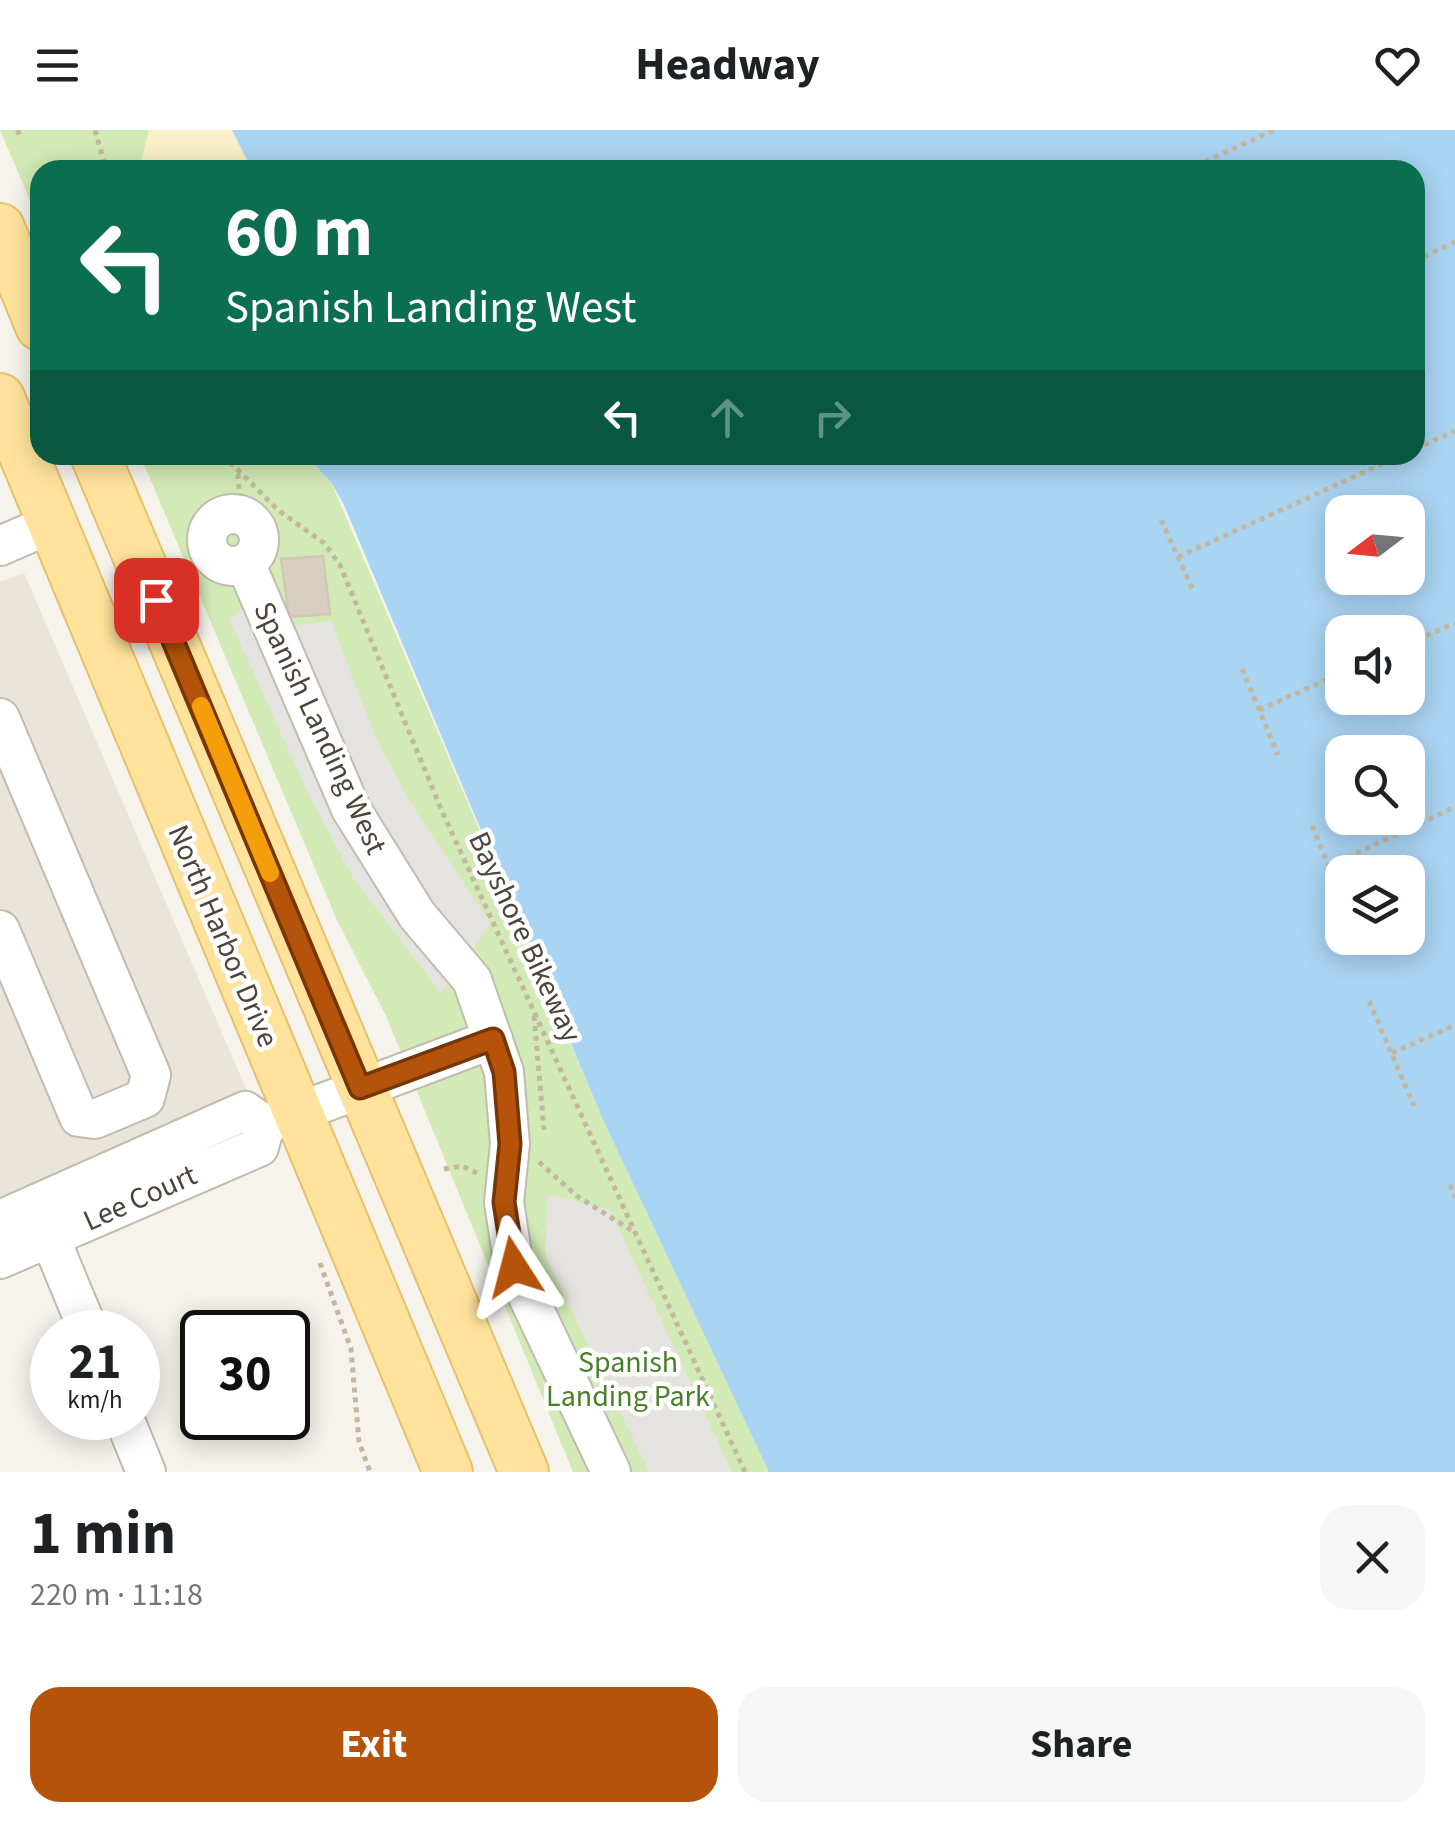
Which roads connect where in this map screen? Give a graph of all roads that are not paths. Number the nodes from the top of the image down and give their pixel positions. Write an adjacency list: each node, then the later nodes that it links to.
1 (0, 228): 2 (main road)
2 (30, 302)
3 (0, 398): 6 (main road, North Harbor Drive)
4 (99, 465): 11 (main road)
5 (241, 515): 10 (street, Spanish Landing West)
6 (53, 523): 7 (street); 12 (main road, North Harbor Drive)
7 (0, 546)
8 (0, 718): 9 (street)
9 (0, 930)
10 (493, 1039): 11 (street); 21 (street, Spanish Landing West)
11 (360, 1088): 12 (street, Lee Court); 20 (main road)
12 (281, 1119): 14 (street, Lee Court); 19 (main road, North Harbor Drive)
13 (0, 1220): 14 (street, Lee Court)
14 (43, 1221): 15 (street, Lee Court); 16 (street)
15 (0, 1259)
16 (80, 1310)
17 (133, 1440): 18 (street)
18 (146, 1472)
19 (448, 1472)
20 (524, 1472)
21 (611, 1472)

